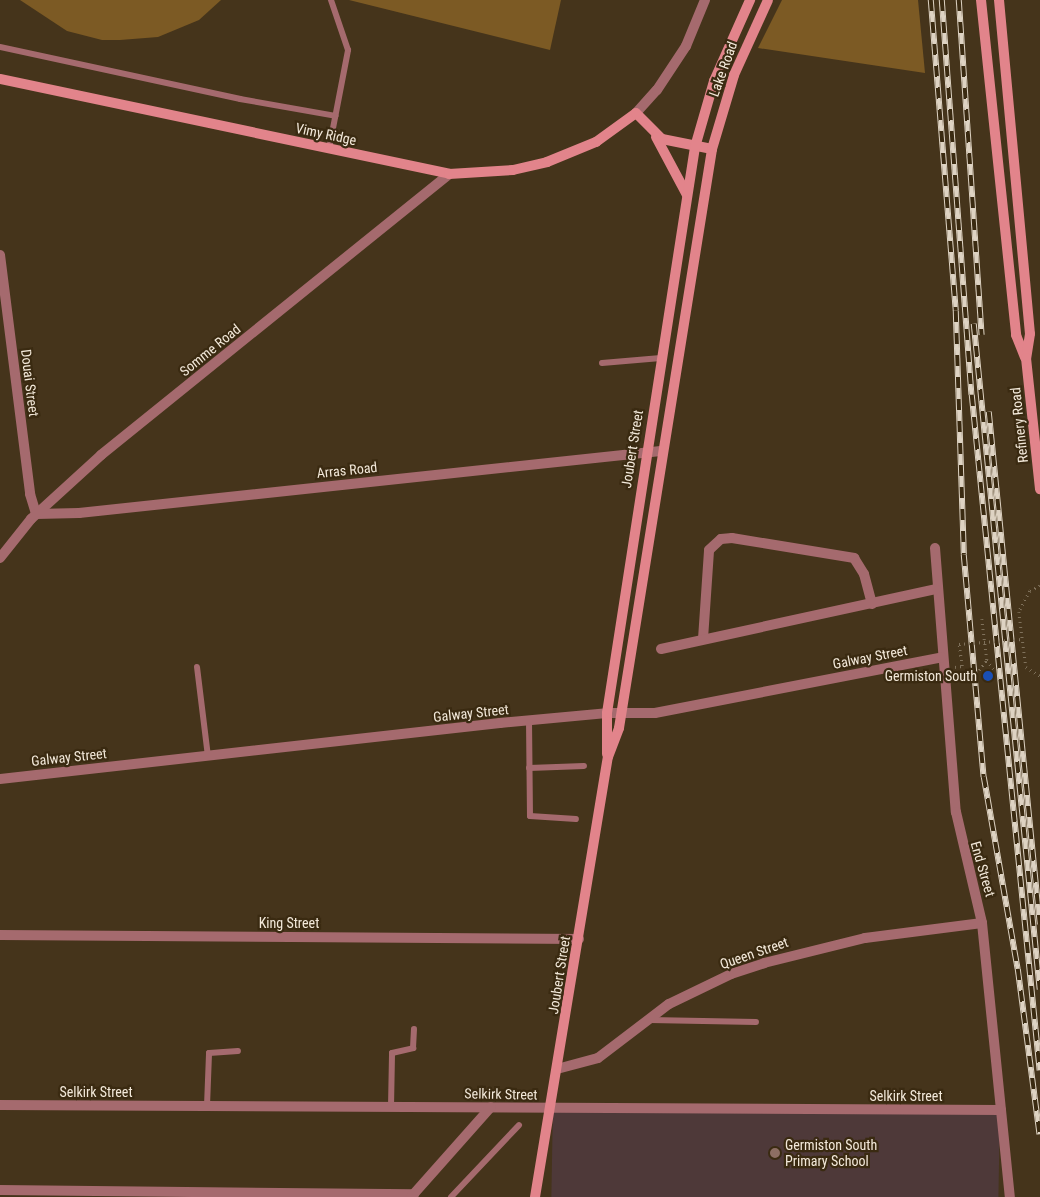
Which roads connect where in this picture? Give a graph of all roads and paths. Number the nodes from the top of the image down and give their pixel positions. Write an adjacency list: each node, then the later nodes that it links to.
1 (331, 0): 10 (lane)
2 (704, 0): 9 (street, Vimy Ridge)
3 (750, 0): 12 (main road, Lake Road)
4 (768, 0): 14 (main road, Lake Road)
5 (981, 0): 19 (main road)
6 (999, 0): 19 (main road)
7 (0, 47): 10 (lane)
8 (0, 79): 13 (main road, Vimy Ridge)
9 (636, 113): 11 (main road); 15 (main road, Vimy Ridge)
10 (336, 116): 13 (lane)
11 (654, 133): 12 (main road); 16 (main road)
12 (695, 147): 14 (main road); 16 (main road, Joubert Street)
13 (329, 149): 15 (main road, Vimy Ridge)
14 (712, 150): 21 (main road, Joubert Street)
15 (449, 174): 24 (street, Somme Road)
16 (687, 195): 18 (main road, Joubert Street)
17 (0, 255): 24 (street, Douai Street)
18 (661, 358): 20 (lane); 22 (main road, Joubert Street)
19 (1026, 358): 23 (main road, Refinery Road)
20 (602, 363)
21 (662, 451): 22 (street, Arras Road); 43 (main road, Joubert Street)
22 (645, 452): 24 (street, Arras Road); 42 (main road, Joubert Street)
23 (1040, 489)
24 (36, 514): 26 (street, Somme Road)
25 (935, 548): 28 (street, End Street)
26 (0, 558)
27 (1040, 586): 31 (path)
28 (936, 589): 29 (street); 35 (street, End Street)
29 (872, 604): 32 (street); 32 (street)
30 (982, 619): 33 (path)
31 (1022, 638): 33 (path, bridge); 41 (path)
32 (703, 639): 34 (street)
33 (984, 642): 36 (path); 37 (path, bridge)
34 (661, 649)
35 (942, 657): 43 (street, Galway Street); 51 (street, End Street)
36 (987, 660): 39 (path); 40 (path)
37 (962, 666)
38 (197, 667): 45 (lane)
39 (994, 669)
40 (979, 670)
41 (1040, 676)
42 (607, 713): 43 (street, Galway Street); 44 (street, Galway Street); 46 (main road, Joubert Street)
43 (622, 714): 46 (main road, Joubert Street)
44 (528, 721): 45 (street, Galway Street); 48 (lane)
45 (208, 756): 49 (street, Galway Street)
46 (608, 757): 53 (main road, Joubert Street)
47 (584, 766): 48 (lane)
48 (528, 768): 50 (lane)
49 (0, 779)
50 (576, 819)
51 (982, 923): 54 (street, Queen Street); 64 (street, End Street)
52 (0, 935): 53 (street, King Street)
53 (579, 939): 58 (main road, Joubert Street)
54 (649, 1020): 55 (lane); 58 (street, Queen Street)
55 (756, 1022)
56 (414, 1029): 61 (lane)
57 (238, 1051): 60 (lane)
58 (557, 1069): 63 (main road, Joubert Street)
59 (0, 1104): 60 (street, Selkirk Street)
60 (207, 1106): 61 (street, Selkirk Street)
61 (391, 1107): 62 (street, Selkirk Street)
62 (491, 1107): 63 (street, Selkirk Street); 67 (street)
63 (550, 1108): 64 (street, Selkirk Street); 69 (main road, Joubert Street)
64 (1001, 1110): 70 (street, End Street)
65 (518, 1125): 68 (lane)
66 (0, 1190): 67 (street)
67 (413, 1195)
68 (451, 1197)
69 (535, 1197)
70 (1010, 1197)

